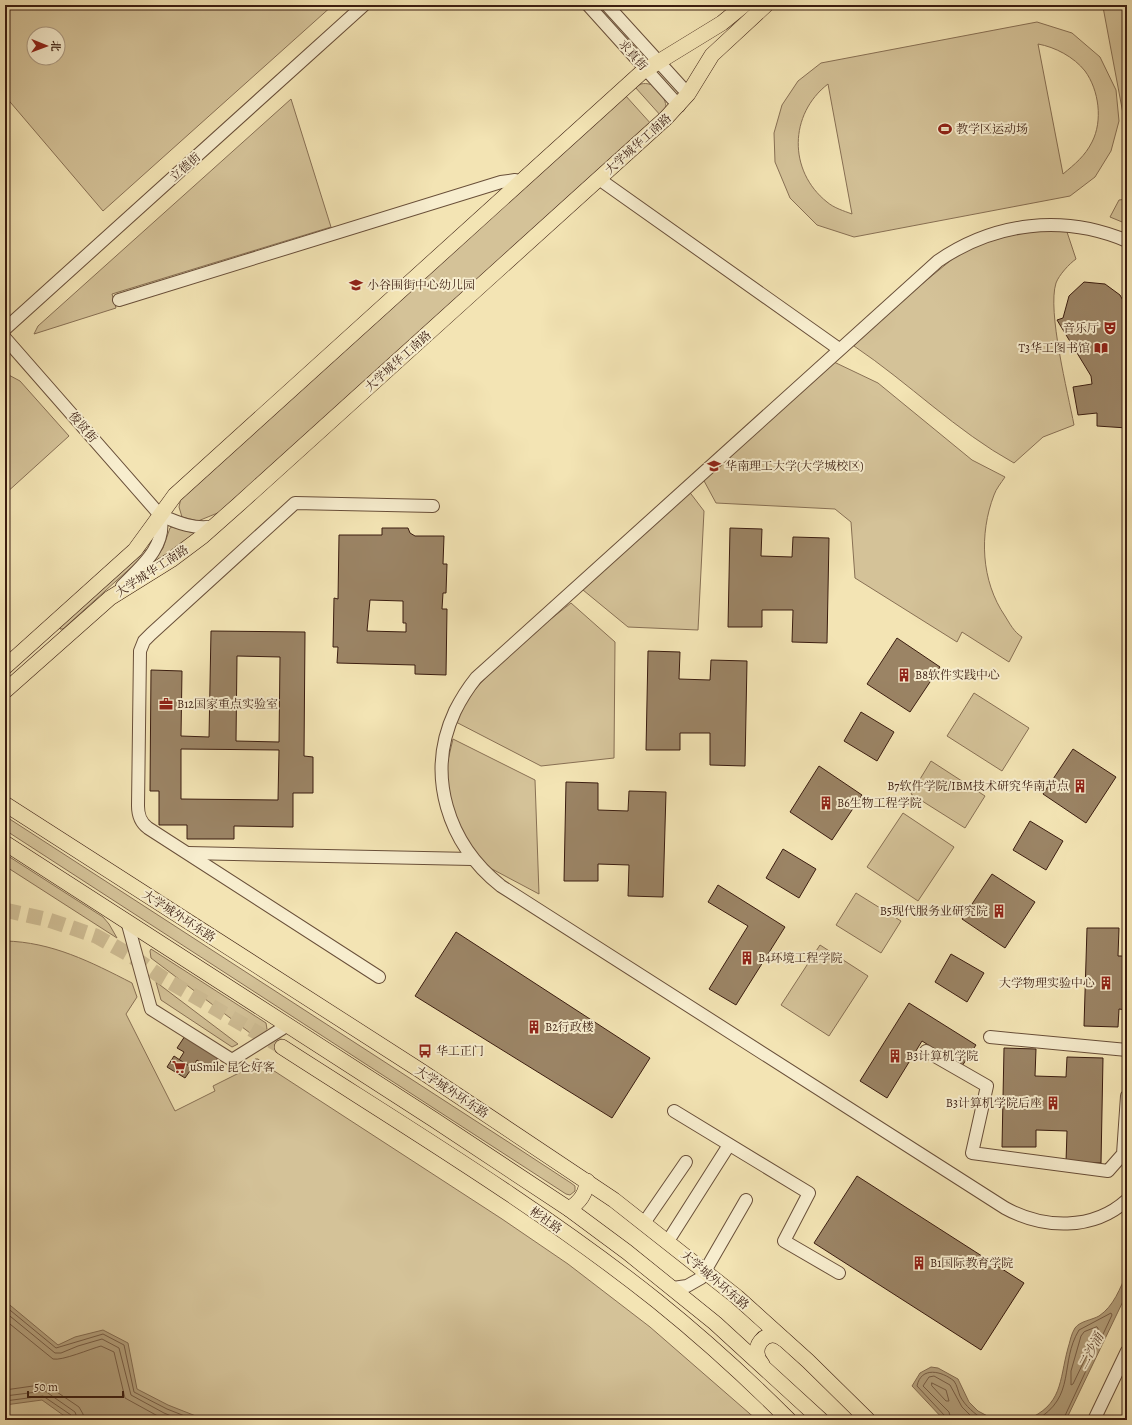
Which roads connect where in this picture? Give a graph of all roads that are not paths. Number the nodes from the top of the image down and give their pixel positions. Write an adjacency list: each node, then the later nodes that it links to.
1 (364, 5): 12 (street, 立德街)
2 (588, 5): 6 (street, 求真街)
3 (607, 5): 6 (street, 求真街)
4 (744, 5): 6 (main road, 大学城华工南路)
5 (766, 5): 7 (main road, 大学城华工南路)
6 (652, 66): 7 (street, 求真街); 9 (main road, 大学城华工南路)
7 (683, 100): 8 (main road, 大学城华工南路)
8 (599, 179): 14 (street); 17 (main road, 大学城华工南路)
9 (521, 182): 11 (street); 16 (main road, 大学城华工南路)
10 (1127, 241): 14 (street)
11 (119, 300)
12 (5, 329)
13 (5, 338): 16 (street, 俊贤街)
14 (839, 349): 24 (street)
15 (433, 506): 23 (street)
16 (160, 515): 17 (street, 俊贤街); 18 (street); 19 (main road, 大学城华工南路)
17 (215, 526): 18 (main road, 大学城华工南路)
18 (110, 598): 20 (main road, 大学城华工南路)
19 (5, 667)
20 (5, 691)
21 (7, 804): 36 (main road, 大学城外环东路)
22 (5, 843): 25 (main road)
23 (188, 854): 24 (street); 26 (street)
24 (472, 859): 38 (street)
25 (127, 922): 27 (main road); 27 (street)
26 (379, 977)
27 (288, 1025): 39 (main road)
28 (990, 1037): 30 (street)
29 (282, 1047): 48 (main road, 彬社路)
30 (1127, 1050)
31 (926, 1051): 32 (street)
32 (1127, 1096)
33 (674, 1111): 34 (street)
34 (729, 1145): 41 (street); 43 (street)
35 (686, 1162): 40 (street)
36 (587, 1181): 39 (main road); 40 (main road, 大学城外环东路)
37 (746, 1200): 42 (street)
38 (1127, 1200)
39 (569, 1209): 44 (main road)
40 (644, 1223): 41 (main road, 大学城外环东路)
41 (668, 1241): 42 (main road, 大学城外环东路)
42 (706, 1272): 44 (street); 45 (main road, 大学城外环东路)
43 (839, 1273)
44 (673, 1288): 47 (main road)
45 (784, 1340): 47 (main road); 50 (main road, 大学城外环东路)
46 (1127, 1351): 51 (street)
47 (762, 1365): 49 (main road)
48 (789, 1420)
49 (821, 1420)
50 (868, 1420)
51 (1094, 1420)

